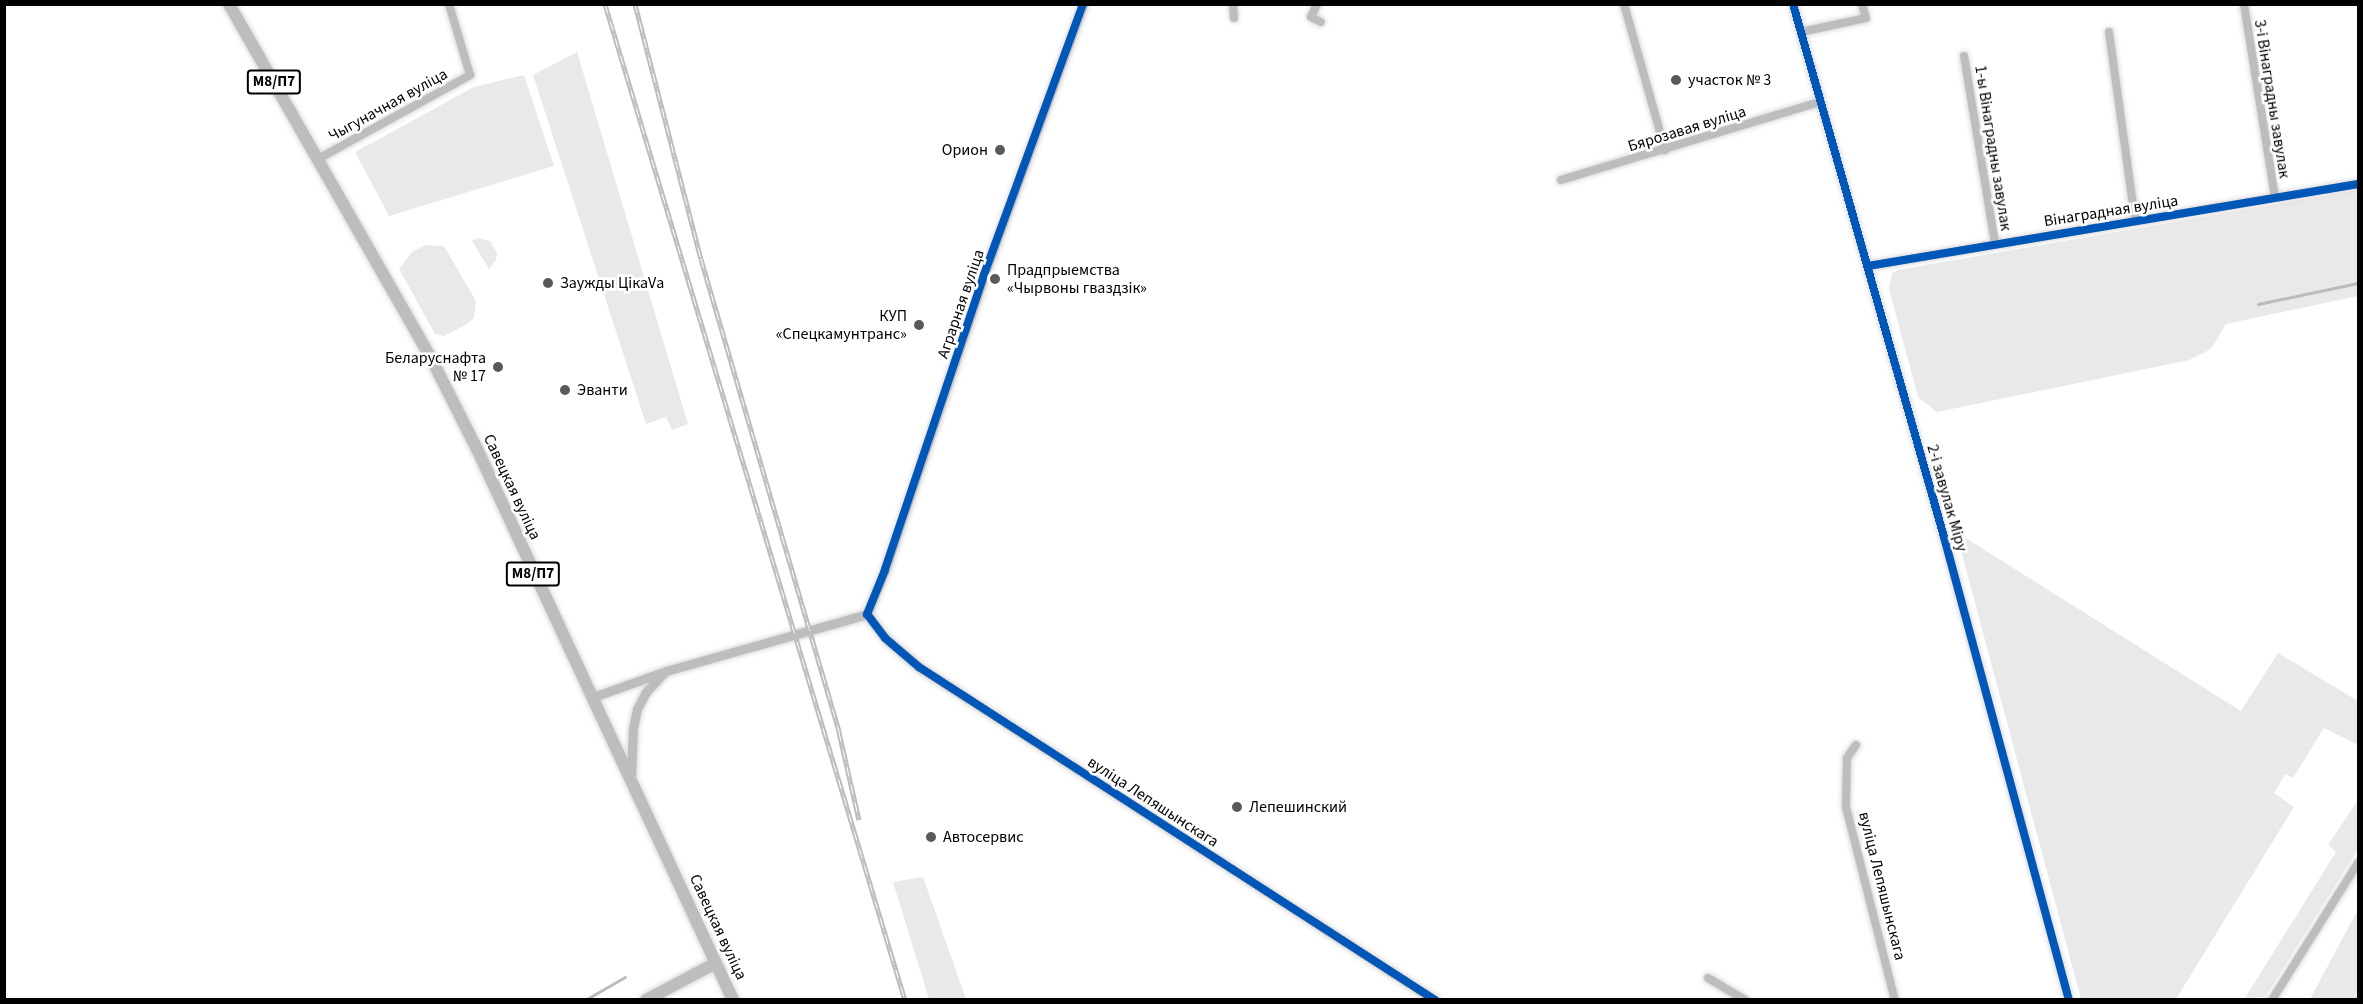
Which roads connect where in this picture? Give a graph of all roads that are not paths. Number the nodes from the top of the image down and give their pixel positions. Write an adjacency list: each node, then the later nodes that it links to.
1 (229, 4): 17 (main road, Савецкая вуліца / М8/П7)
2 (448, 4): 17 (street, Чыгуначная вуліца)
3 (1083, 4): 24 (street, Аграрная вуліца)
4 (1233, 4): 10 (street)
5 (1317, 4): 11 (street)
6 (1624, 4): 16 (street)
7 (1794, 4): 12 (street, 2-і завулак Міру)
8 (1863, 4): 12 (street)
9 (2244, 4): 20 (street, 3-і Вінаградны завулак)
10 (1234, 18)
11 (1321, 22)
12 (1801, 32): 15 (street, 2-і завулак Міру)
13 (2109, 32): 21 (street)
14 (1964, 56): 22 (street, 1-ы Вінаградны завулак)
15 (1820, 102): 16 (street, Бярозавая вуліца); 23 (street, 2-і завулак Міру)
16 (1665, 150): 18 (street, Бярозавая вуліца)
17 (318, 159): 26 (main road, Савецкая вуліца / М8/П7)
18 (1561, 180)
19 (2358, 184): 20 (street, Вінаградная вуліца)
20 (2275, 198): 21 (street, Вінаградная вуліца)
21 (2135, 220): 22 (street, Вінаградная вуліца)
22 (1995, 244): 23 (street, Вінаградная вуліца)
23 (1868, 266): 37 (street, 2-і завулак Міру)
24 (867, 614): 25 (street); 34 (street, вуліца Лепяшынскага)
25 (666, 671): 26 (street); 28 (street)
26 (593, 697): 28 (main road, Савецкая вуліца / М8/П7)
27 (1856, 745): 36 (street, вуліца Лепяшынскага)
28 (631, 779): 30 (main road, Савецкая вуліца / М8/П7)
29 (2358, 863): 38 (street)
30 (716, 963): 32 (main road); 33 (main road, Савецкая вуліца / М8/П7)
31 (1708, 978): 35 (street)
32 (646, 999)
33 (733, 999)
34 (1436, 999)
35 (1745, 999)
36 (1895, 999)
37 (2069, 999)
38 (2272, 999)

